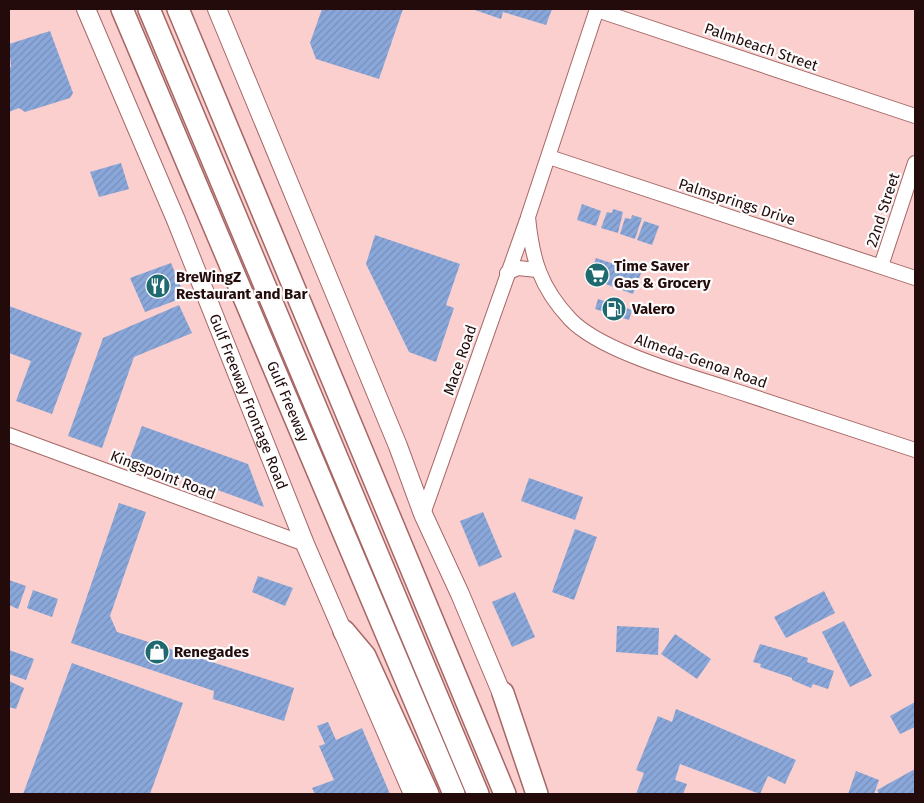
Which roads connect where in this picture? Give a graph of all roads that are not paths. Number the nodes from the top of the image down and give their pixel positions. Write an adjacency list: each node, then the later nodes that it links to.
1 (86, 9): 18 (main road, Gulf Freeway Frontage Road)
2 (122, 9): 23 (highway, Gulf Freeway)
3 (150, 9): 24 (highway, Gulf Freeway)
4 (178, 9): 25 (highway)
5 (217, 9): 17 (main road)
6 (597, 9): 7 (street, Palmbeach Street); 8 (street, Almeda-Genoa Road)
7 (915, 116)
8 (548, 157): 10 (street, Almeda-Genoa Road); 11 (street, Palmsprings Drive)
9 (915, 163): 11 (street, 22nd Street)
10 (528, 217): 12 (street, Almeda-Genoa Road); 13 (street, Mace Road)
11 (881, 266): 14 (street, Palmsprings Drive)
12 (537, 270): 13 (street); 16 (street, Almeda-Genoa Road)
13 (506, 273): 17 (street, Mace Road)
14 (915, 278)
15 (9, 435): 18 (street, Kingspoint Road)
16 (915, 450)
17 (423, 514): 20 (main road)
18 (305, 544): 19 (main road, Gulf Freeway Frontage Road)
19 (344, 632): 21 (main road, Gulf Freeway Frontage Road); 22 (highway)
20 (502, 693): 26 (highway); 27 (main road)
21 (413, 794)
22 (428, 794)
23 (454, 794)
24 (478, 794)
25 (505, 794)
26 (537, 794)
27 (544, 794)

